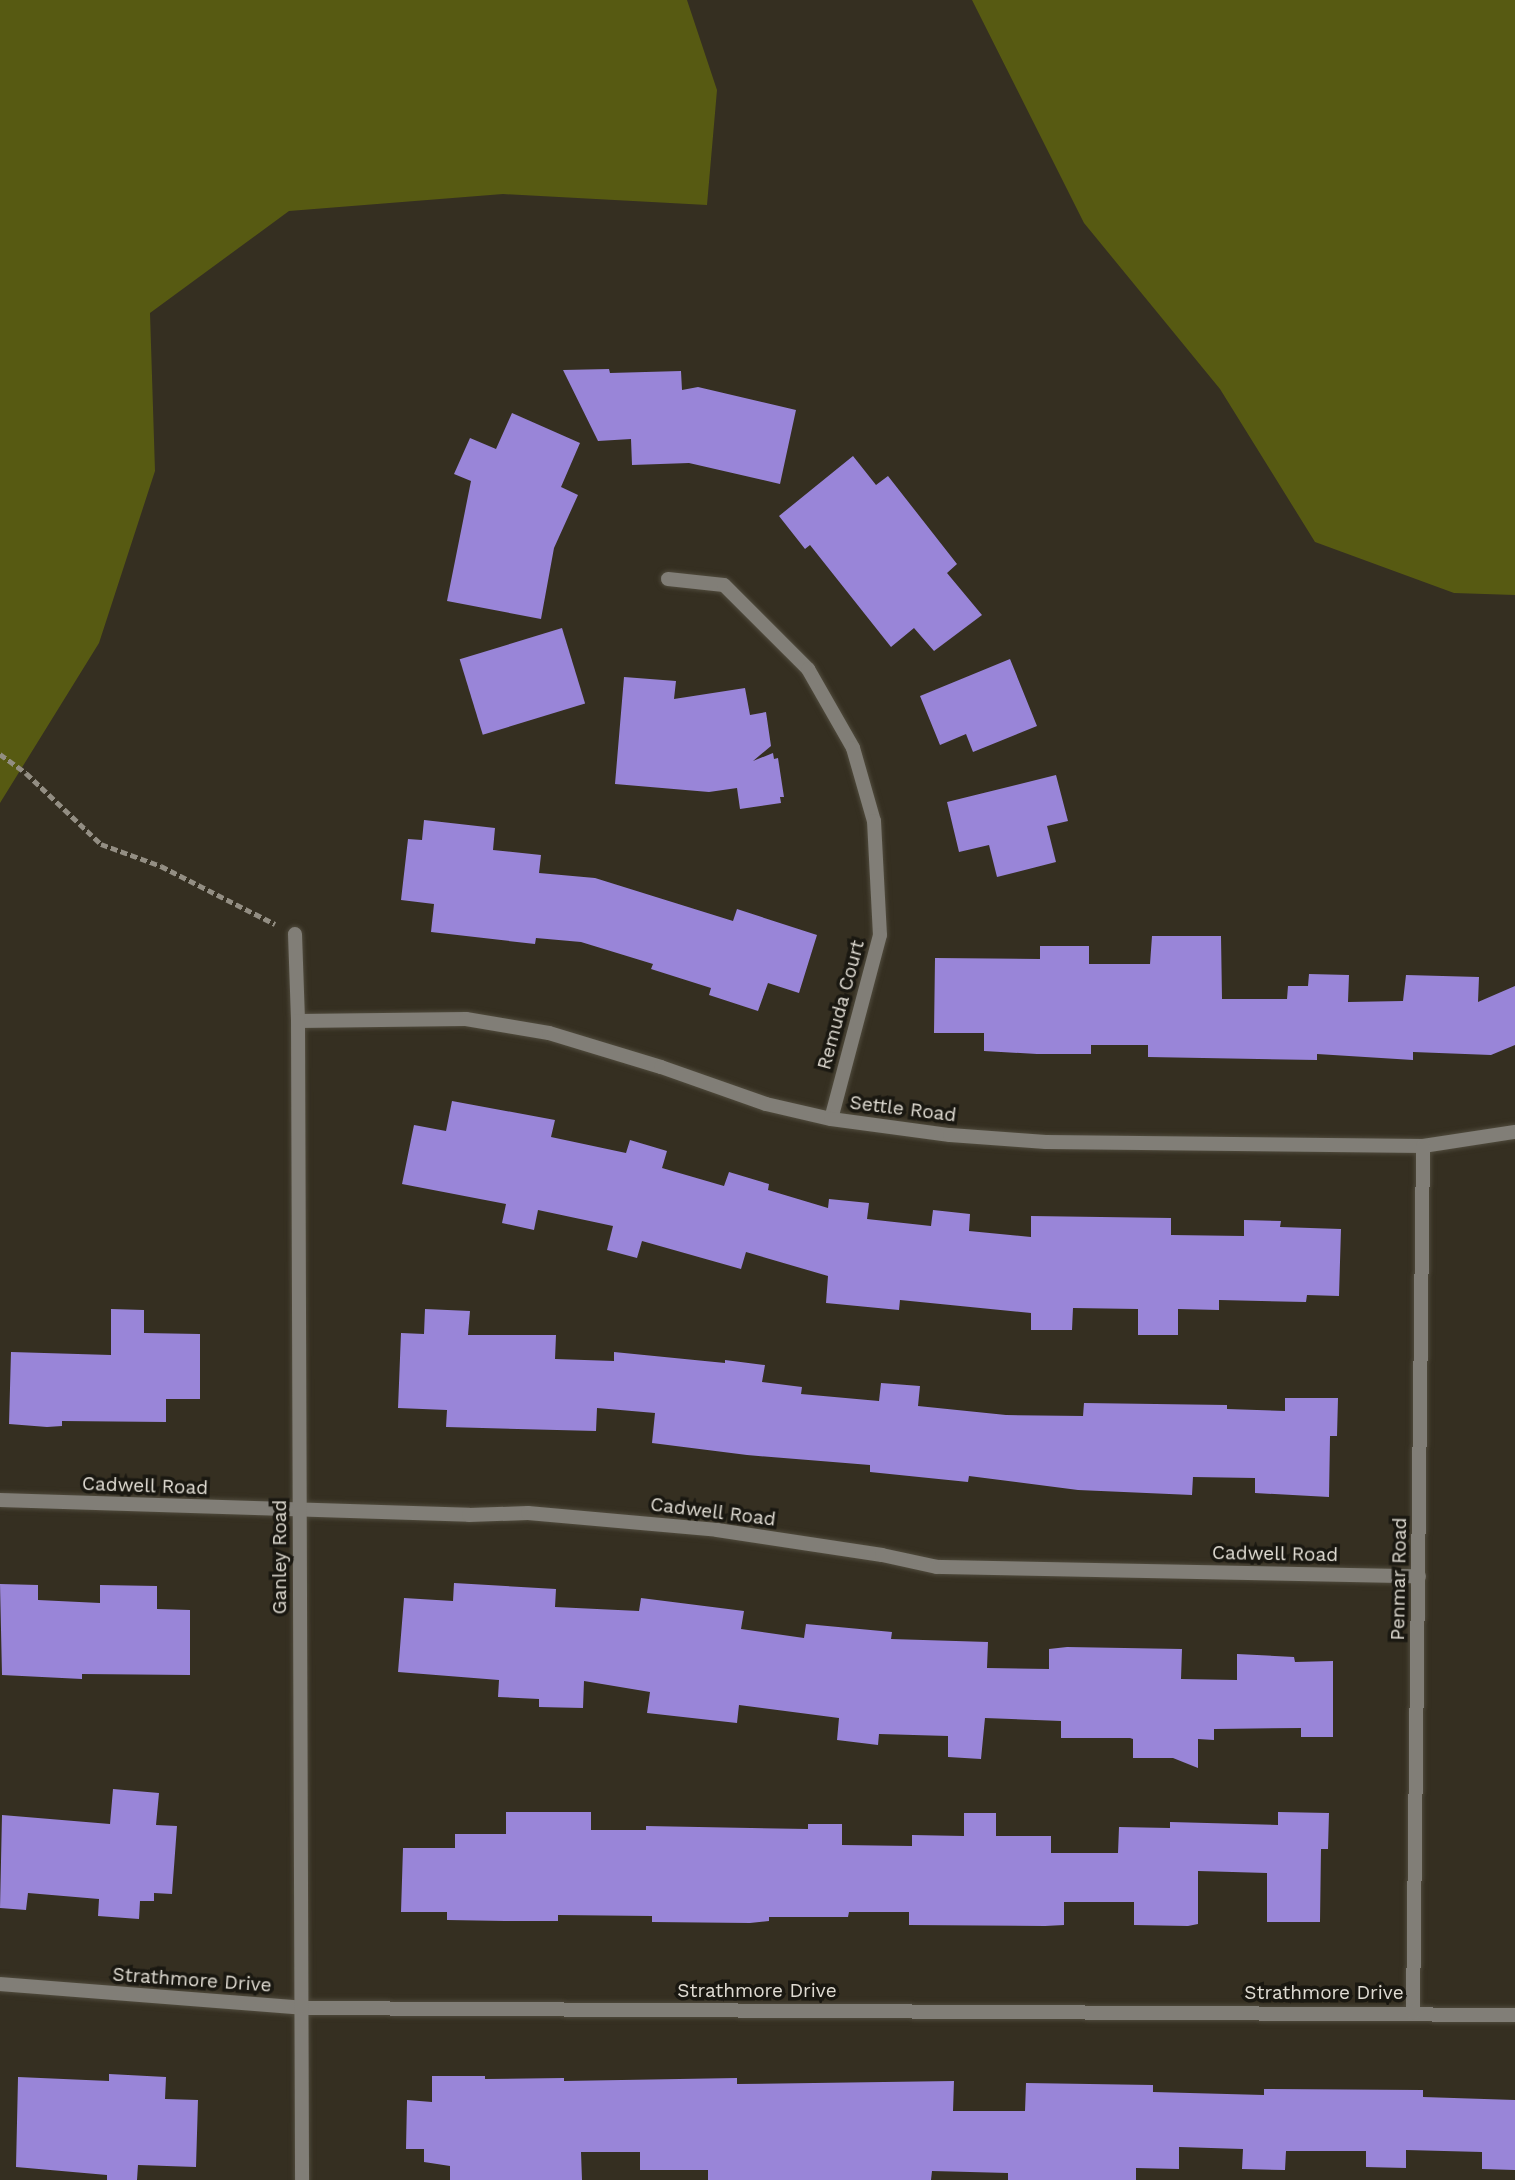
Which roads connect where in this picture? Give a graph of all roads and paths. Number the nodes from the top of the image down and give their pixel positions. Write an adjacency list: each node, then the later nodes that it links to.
1 (668, 579): 5 (street, Remuda Court)
2 (0, 754): 3 (path)
3 (295, 934): 4 (street, Ganley Road)
4 (298, 1021): 5 (street, Settle Road); 9 (street, Ganley Road)
5 (831, 1119): 7 (street, Settle Road)
6 (1515, 1132): 7 (street, Settle Road)
7 (1423, 1146): 10 (street, Penmar Road)
8 (0, 1500): 9 (street, Cadwell Road)
9 (300, 1510): 10 (street, Cadwell Road); 12 (street, Ganley Road)
10 (1419, 1576): 13 (street, Penmar Road)
11 (0, 1984): 12 (street, Strathmore Drive)
12 (302, 2008): 13 (street, Strathmore Drive); 15 (street, Ganley Road)
13 (1413, 2013): 14 (street, Strathmore Drive)
14 (1515, 2015)
15 (302, 2180)

